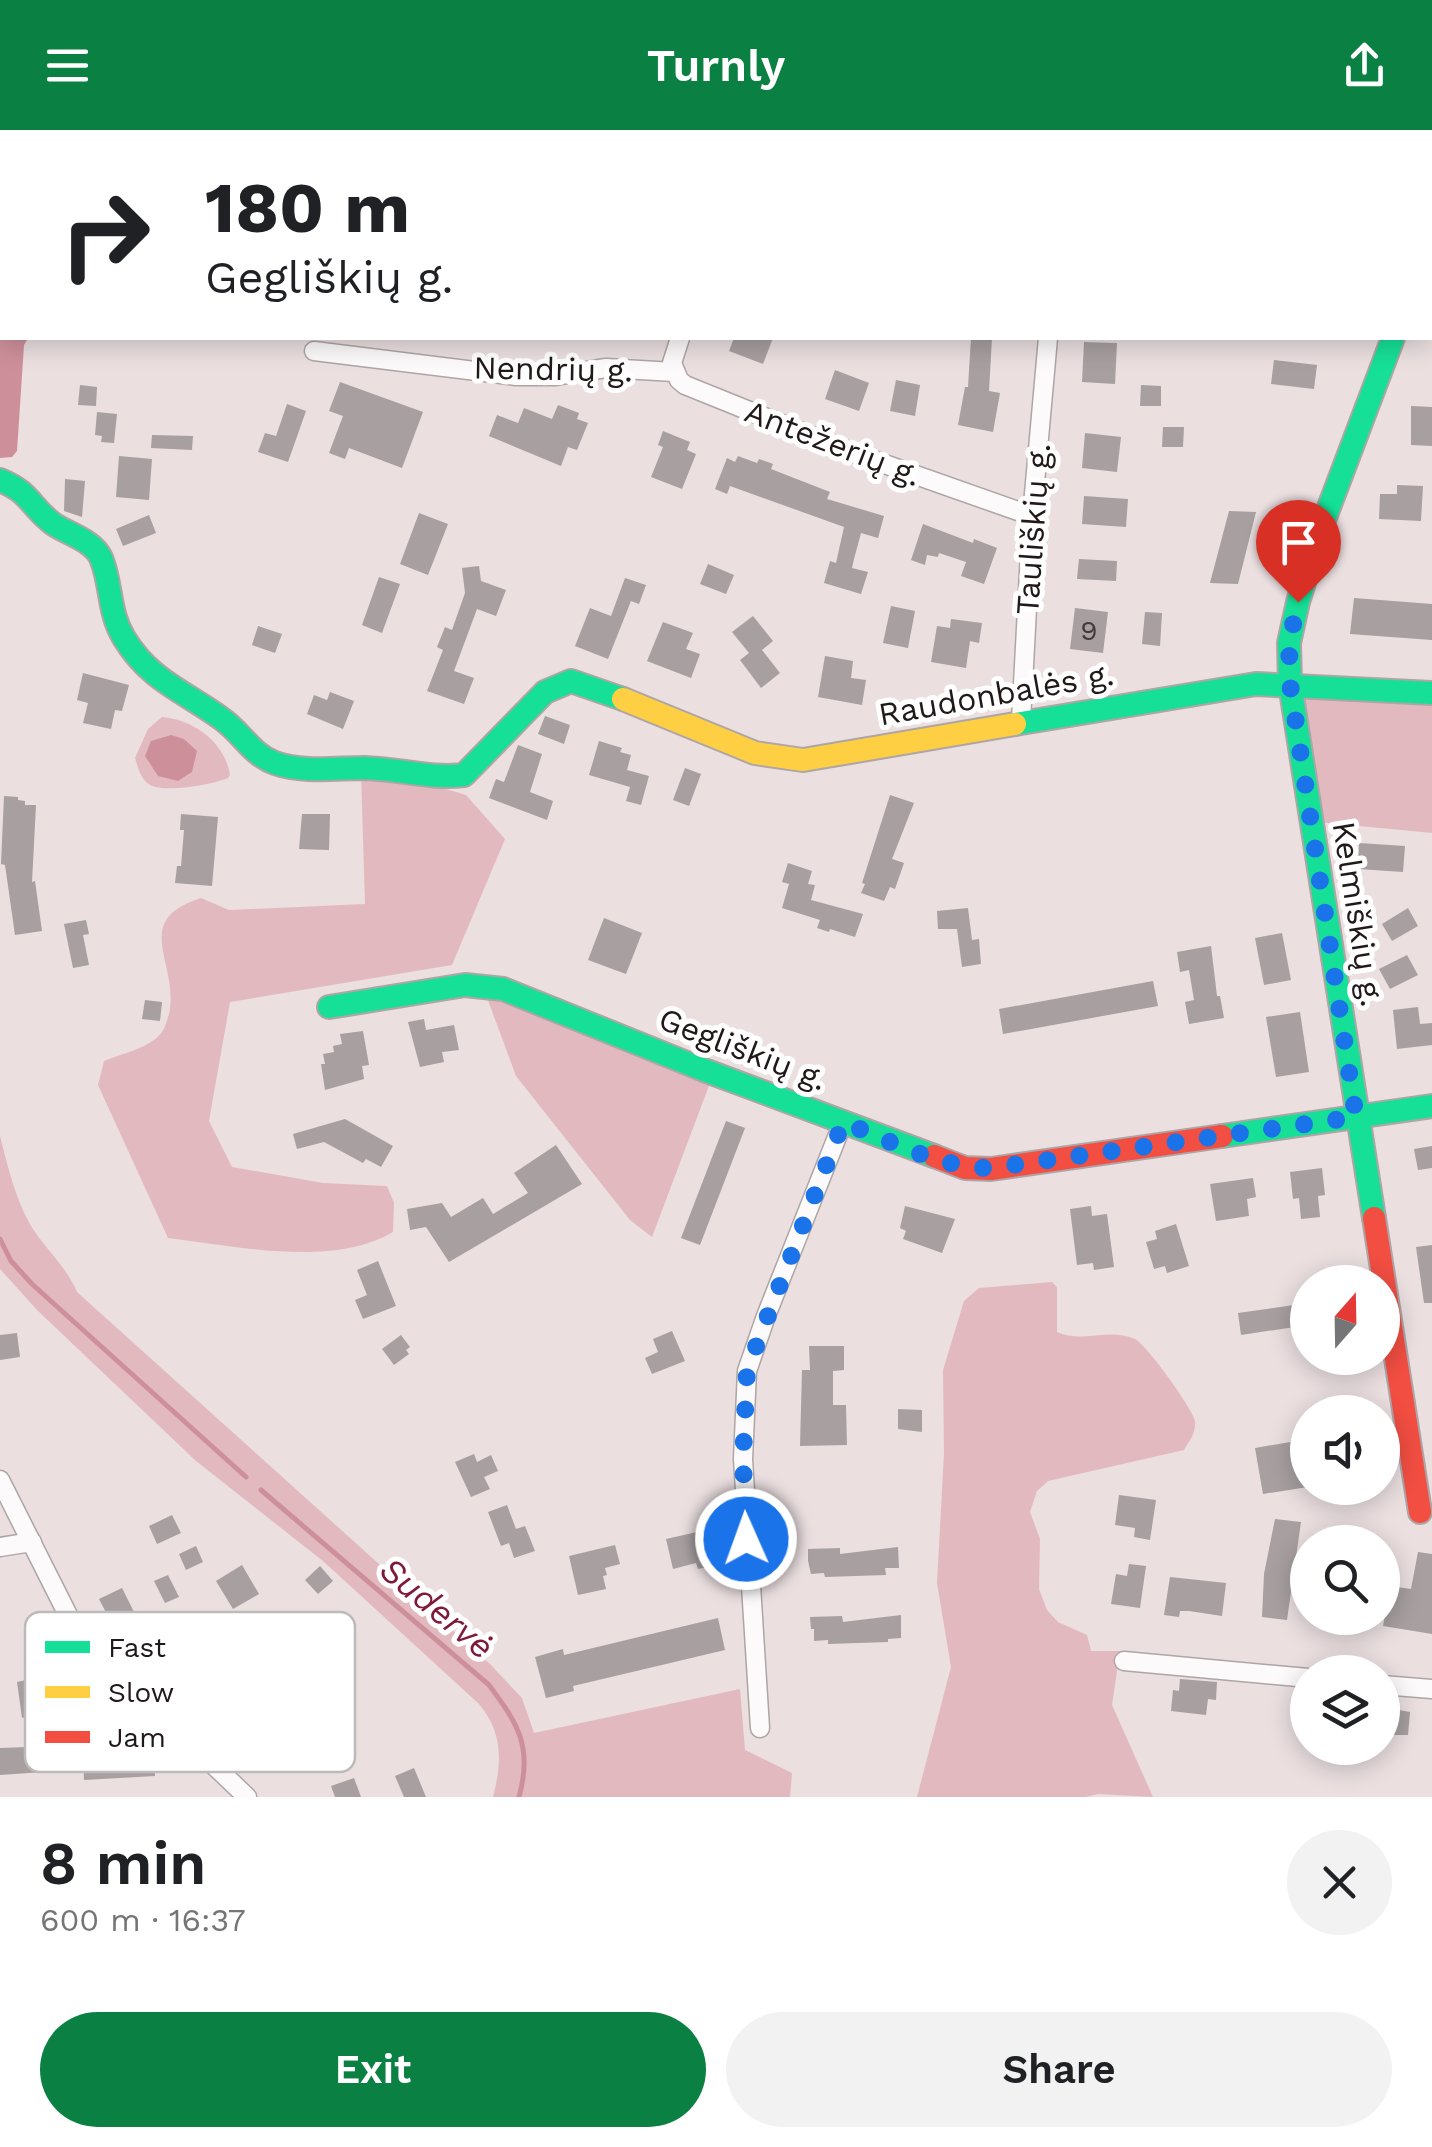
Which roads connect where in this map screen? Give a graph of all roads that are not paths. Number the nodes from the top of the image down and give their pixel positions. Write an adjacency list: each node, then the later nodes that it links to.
1 (679, 340): 5 (street)
2 (1048, 340): 7 (street, Tauliškių g.)
3 (1392, 340): 8 (street, Kelmiškių g.)
4 (314, 350): 5 (street, Nendrių g.)
5 (674, 372): 7 (street, Antežerių g.)
6 (0, 480): 10 (street, Raudonbalės g.)
7 (1032, 516): 10 (street, Tauliškių g.)
8 (1290, 684): 9 (street, Raudonbalės g.); 10 (street, Raudonbalės g.); 13 (street, Kelmiškių g.)
9 (1432, 693)
10 (1020, 721)
11 (329, 1008): 14 (street, Gegliškių g.)
12 (1432, 1106): 13 (street, Gegliškių g.)
13 (1356, 1117): 14 (street, Gegliškių g.); 16 (street, Kelmiškių g.)
14 (843, 1122): 24 (street)
15 (0, 1480): 17 (street)
16 (1420, 1512)
17 (32, 1542): 18 (street); 19 (street)
18 (0, 1547)
19 (67, 1612)
20 (1124, 1661): 21 (street)
21 (1290, 1676)
22 (1400, 1687): 23 (street)
23 (1432, 1690)
24 (760, 1728)
25 (221, 1772): 26 (street)
26 (247, 1797)

